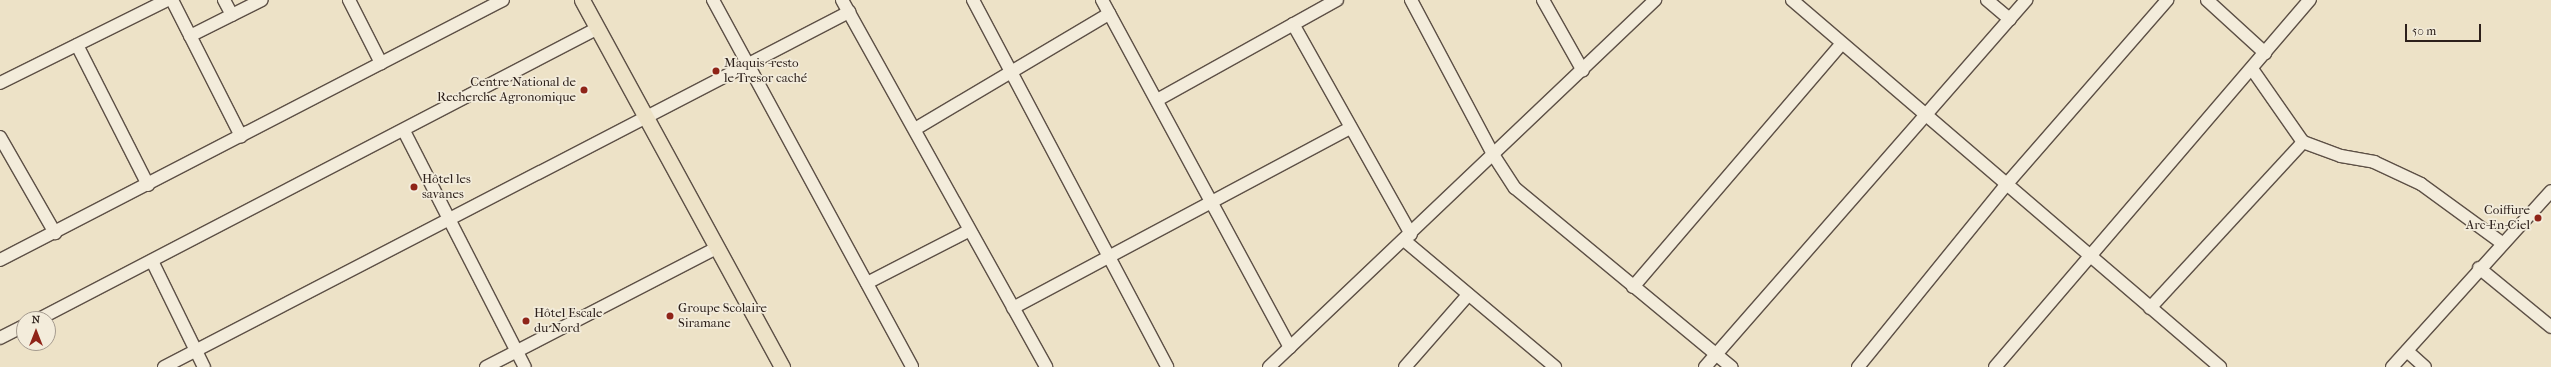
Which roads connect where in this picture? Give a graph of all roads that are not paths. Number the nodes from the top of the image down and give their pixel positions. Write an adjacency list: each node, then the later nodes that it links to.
1 (167, 0): 30 (street)
2 (172, 0): 28 (street)
3 (224, 0): 24 (street)
4 (262, 0): 24 (street)
5 (349, 0): 32 (street)
6 (503, 0): 32 (street)
7 (582, 0): 27 (main road)
8 (713, 0): 33 (street)
9 (842, 0): 22 (street)
10 (973, 0): 36 (street)
11 (1102, 0): 23 (street)
12 (1337, 0): 26 (street)
13 (1411, 0): 47 (street)
14 (1543, 0): 35 (street)
15 (1655, 0): 35 (street)
16 (1792, 0): 29 (street)
17 (1987, 0): 25 (street)
18 (2026, 0): 25 (street)
19 (2167, 0): 49 (street)
20 (2207, 0): 31 (street)
21 (2310, 0): 31 (street)
22 (849, 12): 33 (street); 42 (street)
23 (1109, 14): 36 (street); 38 (street)
24 (232, 15): 28 (street)
25 (2010, 19): 39 (street)
26 (1293, 24): 38 (street); 41 (street)
27 (598, 28): 40 (main road); 43 (street)
28 (190, 36): 44 (street)
29 (1841, 44): 39 (street); 64 (street)
30 (77, 45): 37 (street); 48 (street)
31 (2265, 53): 34 (street)
32 (382, 63): 44 (street)
33 (750, 65): 40 (street); 63 (street)
34 (2252, 69): 46 (street); 58 (street)
35 (1583, 71): 47 (street)
36 (1012, 72): 42 (street); 59 (street)
37 (0, 83)
38 (1157, 100): 51 (street)
39 (1925, 117): 49 (street); 76 (street)
40 (648, 119): 52 (street); 57 (main road)
41 (1350, 128): 51 (street); 55 (street)
42 (915, 129): 53 (street)
43 (404, 131): 52 (street); 61 (street)
44 (241, 136): 48 (street)
45 (0, 138): 54 (street)
46 (2303, 142): 56 (street); 67 (street)
47 (1494, 156): 55 (street); 64 (street)
48 (148, 185): 54 (street)
49 (2005, 186): 58 (street); 90 (street)
50 (2551, 191): 56 (street)
51 (1211, 203): 59 (street); 72 (street)
52 (450, 219): 73 (street); 74 (street)
53 (968, 231): 63 (street); 66 (street)
54 (55, 233): 60 (street)
55 (1408, 237): 65 (street); 72 (street)
56 (2502, 243): 62 (street)
57 (717, 248): 74 (street); 82 (main road)
58 (2094, 255): 67 (street); 91 (street)
59 (1108, 257): 66 (street); 84 (street)
60 (0, 260)
61 (152, 263): 68 (street); 73 (street)
62 (2479, 268): 69 (street); 75 (street)
63 (867, 284): 77 (street)
64 (1633, 287): 76 (street)
65 (1468, 295): 86 (street); 87 (street)
66 (1013, 308): 83 (street)
67 (2150, 308): 92 (street)
68 (55, 311)
69 (2551, 328)
70 (16, 330): 71 (street)
71 (0, 338)
72 (1290, 347): 85 (street)
73 (196, 350): 78 (street); 79 (street)
74 (517, 351): 80 (street); 81 (street)
75 (2406, 351): 93 (street); 94 (street)
76 (1714, 354): 88 (street); 89 (street)
77 (909, 366)
78 (164, 367)
79 (204, 367)
80 (486, 367)
81 (525, 367)
82 (782, 367)
83 (1046, 367)
84 (1167, 367)
85 (1269, 367)
86 (1405, 367)
87 (1555, 367)
88 (1705, 367)
89 (1730, 367)
90 (1858, 367)
91 (1995, 367)
92 (2220, 367)
93 (2392, 367)
94 (2425, 367)

